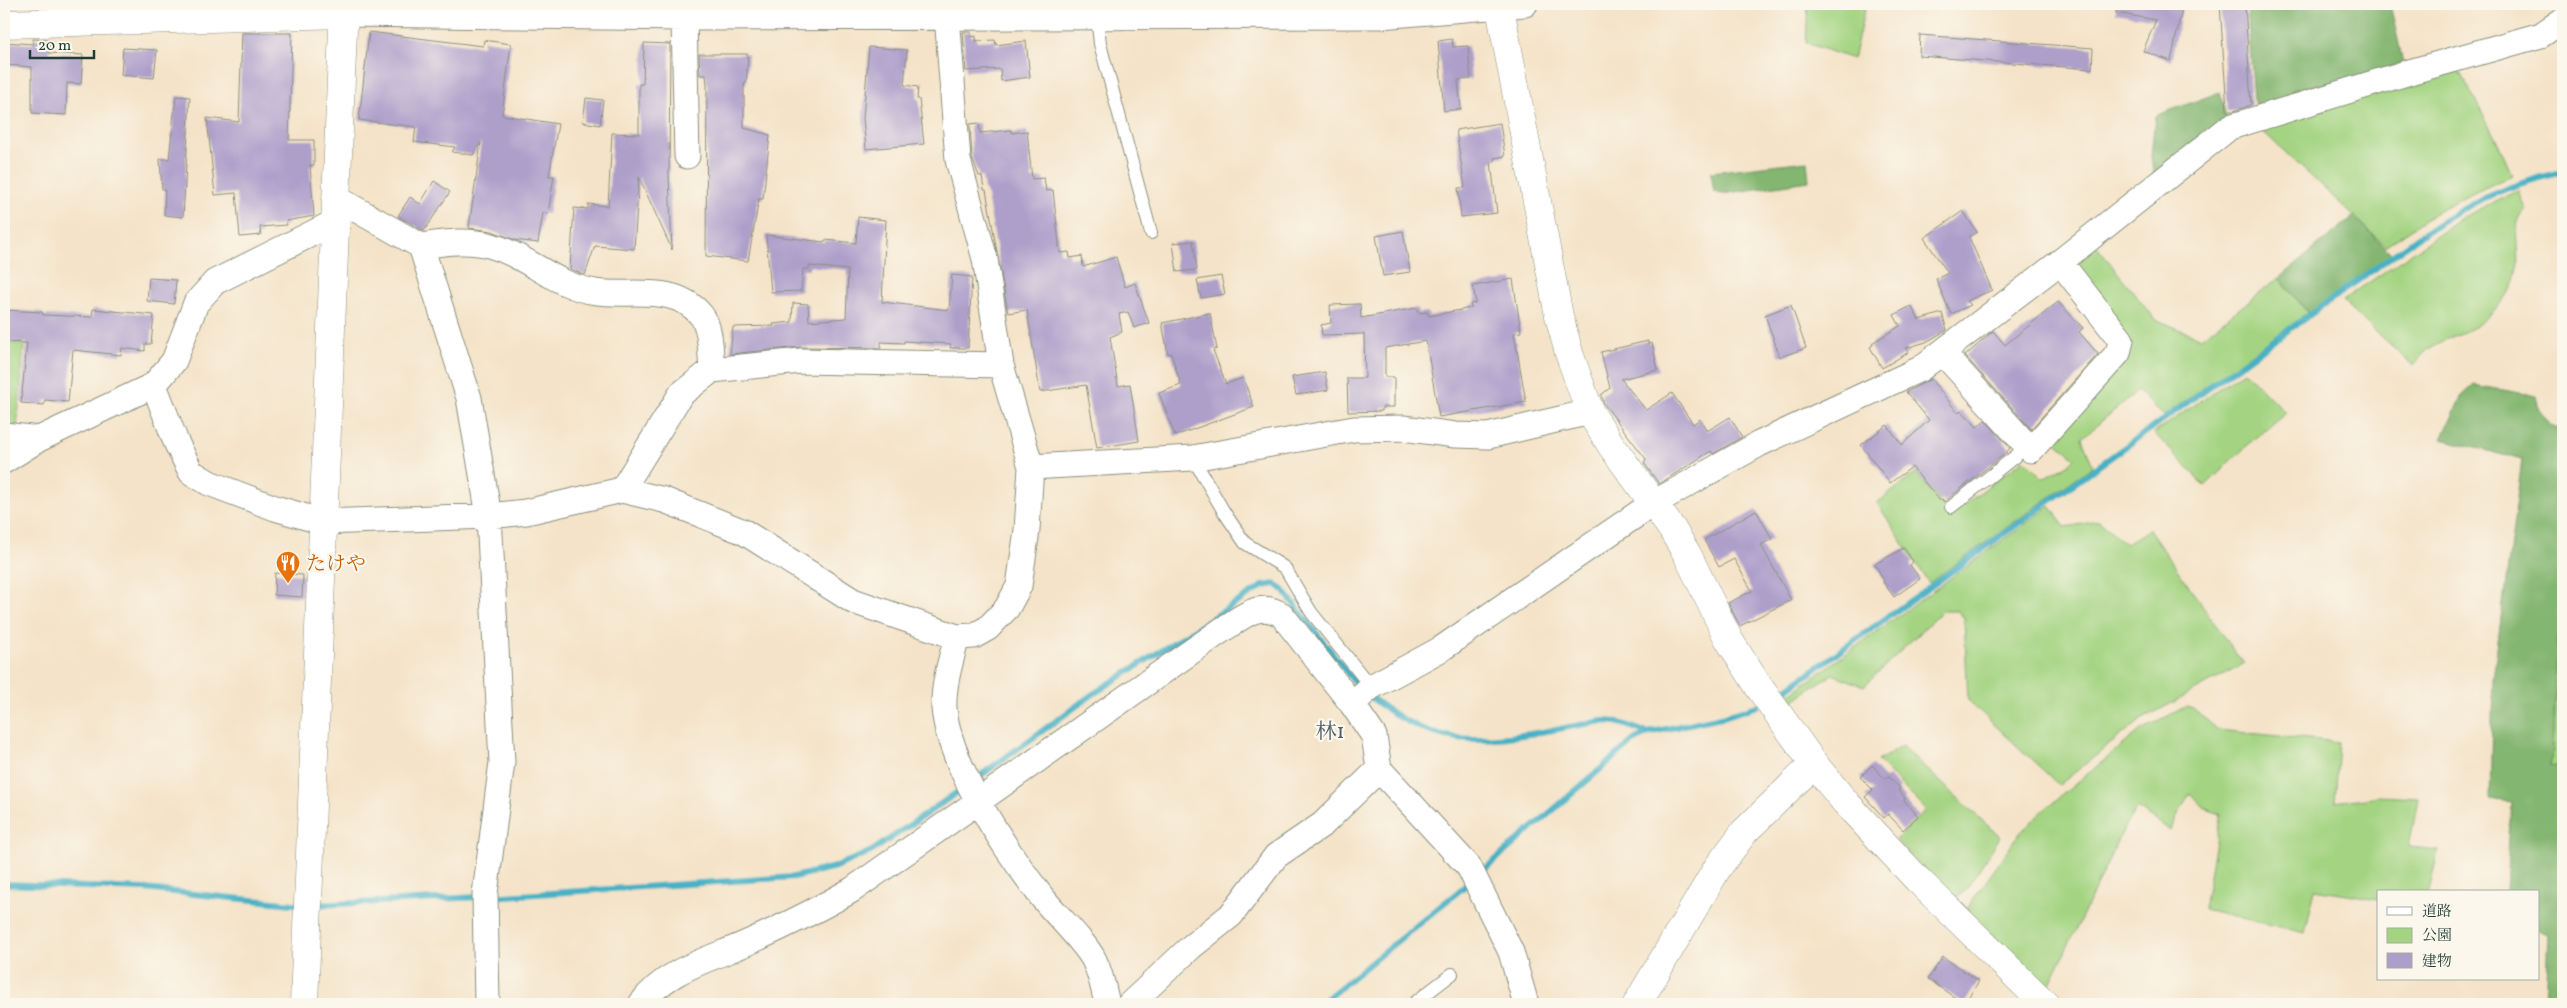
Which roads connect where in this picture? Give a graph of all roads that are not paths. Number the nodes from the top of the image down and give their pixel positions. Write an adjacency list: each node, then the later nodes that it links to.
1 (1513, 6): 4 (street); 19 (street)
2 (344, 9): 7 (street); 9 (street); 11 (street)
3 (1011, 10): 5 (street); 6 (street)
4 (1273, 10): 5 (street)
5 (1097, 15): 12 (lane)
6 (946, 16): 7 (street); 16 (street)
7 (684, 18): 10 (street)
8 (2563, 20): 14 (street)
9 (4, 24)
10 (687, 156)
11 (336, 210): 13 (street); 18 (street); 30 (street)
12 (1150, 233)
13 (421, 246): 17 (street); 29 (street)
14 (2060, 262): 15 (street); 22 (street)
15 (1943, 353): 22 (street); 27 (street)
16 (1001, 365): 17 (street); 25 (street)
17 (712, 370): 26 (street)
18 (154, 385): 21 (street); 30 (street)
19 (1590, 412): 23 (street); 27 (street)
20 (4, 435): 21 (street)
21 (39, 438): 24 (street)
22 (2027, 447): 28 (lane)
23 (1193, 458): 25 (street); 32 (lane)
24 (4, 461)
25 (1031, 467): 31 (street)
26 (622, 490): 29 (street); 31 (street)
27 (1652, 504): 32 (street); 34 (street)
28 (1951, 507)
29 (489, 516): 30 (street); 39 (street)
30 (323, 522): 38 (street)
31 (957, 637): 36 (street)
32 (1371, 687): 33 (street)
33 (1352, 704): 35 (street); 36 (street)
34 (1814, 764): 45 (street); 46 (street)
35 (1379, 769): 42 (street); 44 (street)
36 (980, 800): 40 (street); 41 (street)
37 (1452, 974): 43 (lane)
38 (304, 1004)
39 (488, 1004)
40 (641, 1004)
41 (1107, 1004)
42 (1130, 1004)
43 (1413, 1004)
44 (1526, 1004)
45 (1637, 1004)
46 (2045, 1004)

